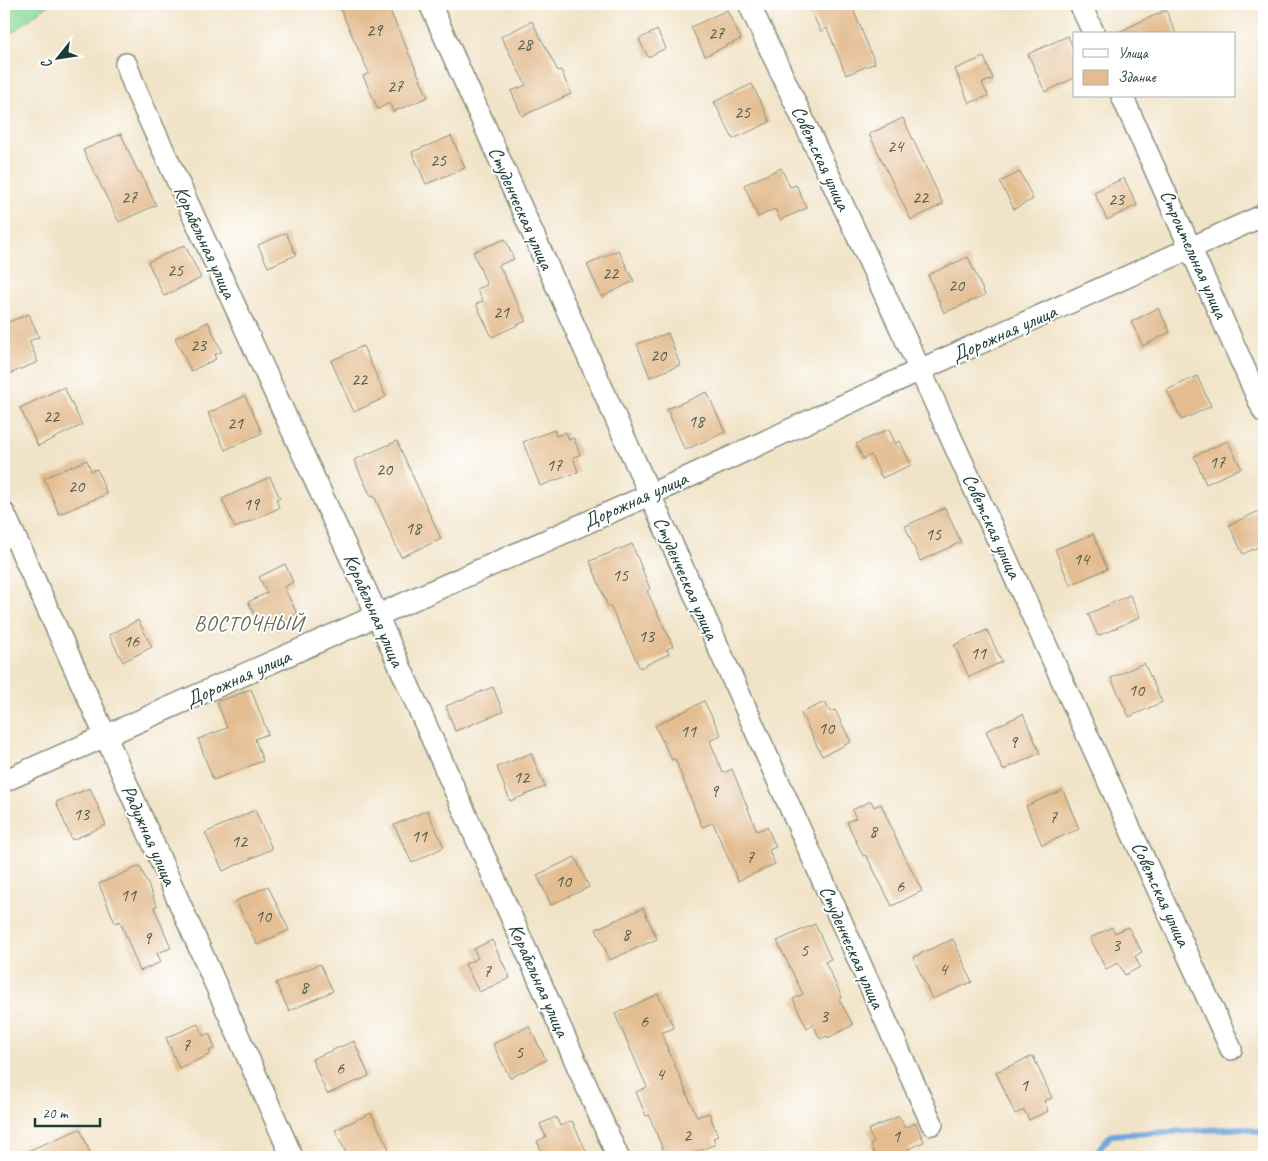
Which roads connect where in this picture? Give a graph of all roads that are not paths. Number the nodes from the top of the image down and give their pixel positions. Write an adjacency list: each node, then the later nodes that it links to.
1 (430, 4): 11 (street, Студенческая улица)
2 (749, 4): 9 (street, Советская улица)
3 (1080, 4): 4 (street)
4 (1093, 32)
5 (126, 64): 13 (street, Корабельная улица)
6 (1123, 98): 8 (street, Строительная улица)
7 (1264, 215): 8 (street, Дорожная улица)
8 (1192, 248): 9 (street, Дорожная улица); 10 (street, Строительная улица)
9 (920, 370): 11 (street, Дорожная улица); 16 (street, Советская улица)
10 (1264, 412)
11 (649, 495): 13 (street, Дорожная улица); 17 (street, Студенческая улица)
12 (4, 514): 14 (street, Радужная улица)
13 (377, 615): 14 (street, Дорожная улица); 19 (street, Корабельная улица)
14 (106, 737): 15 (street, Дорожная улица); 18 (street, Радужная улица)
15 (4, 781)
16 (1231, 1049)
17 (932, 1124)
18 (292, 1157)
19 (618, 1157)

